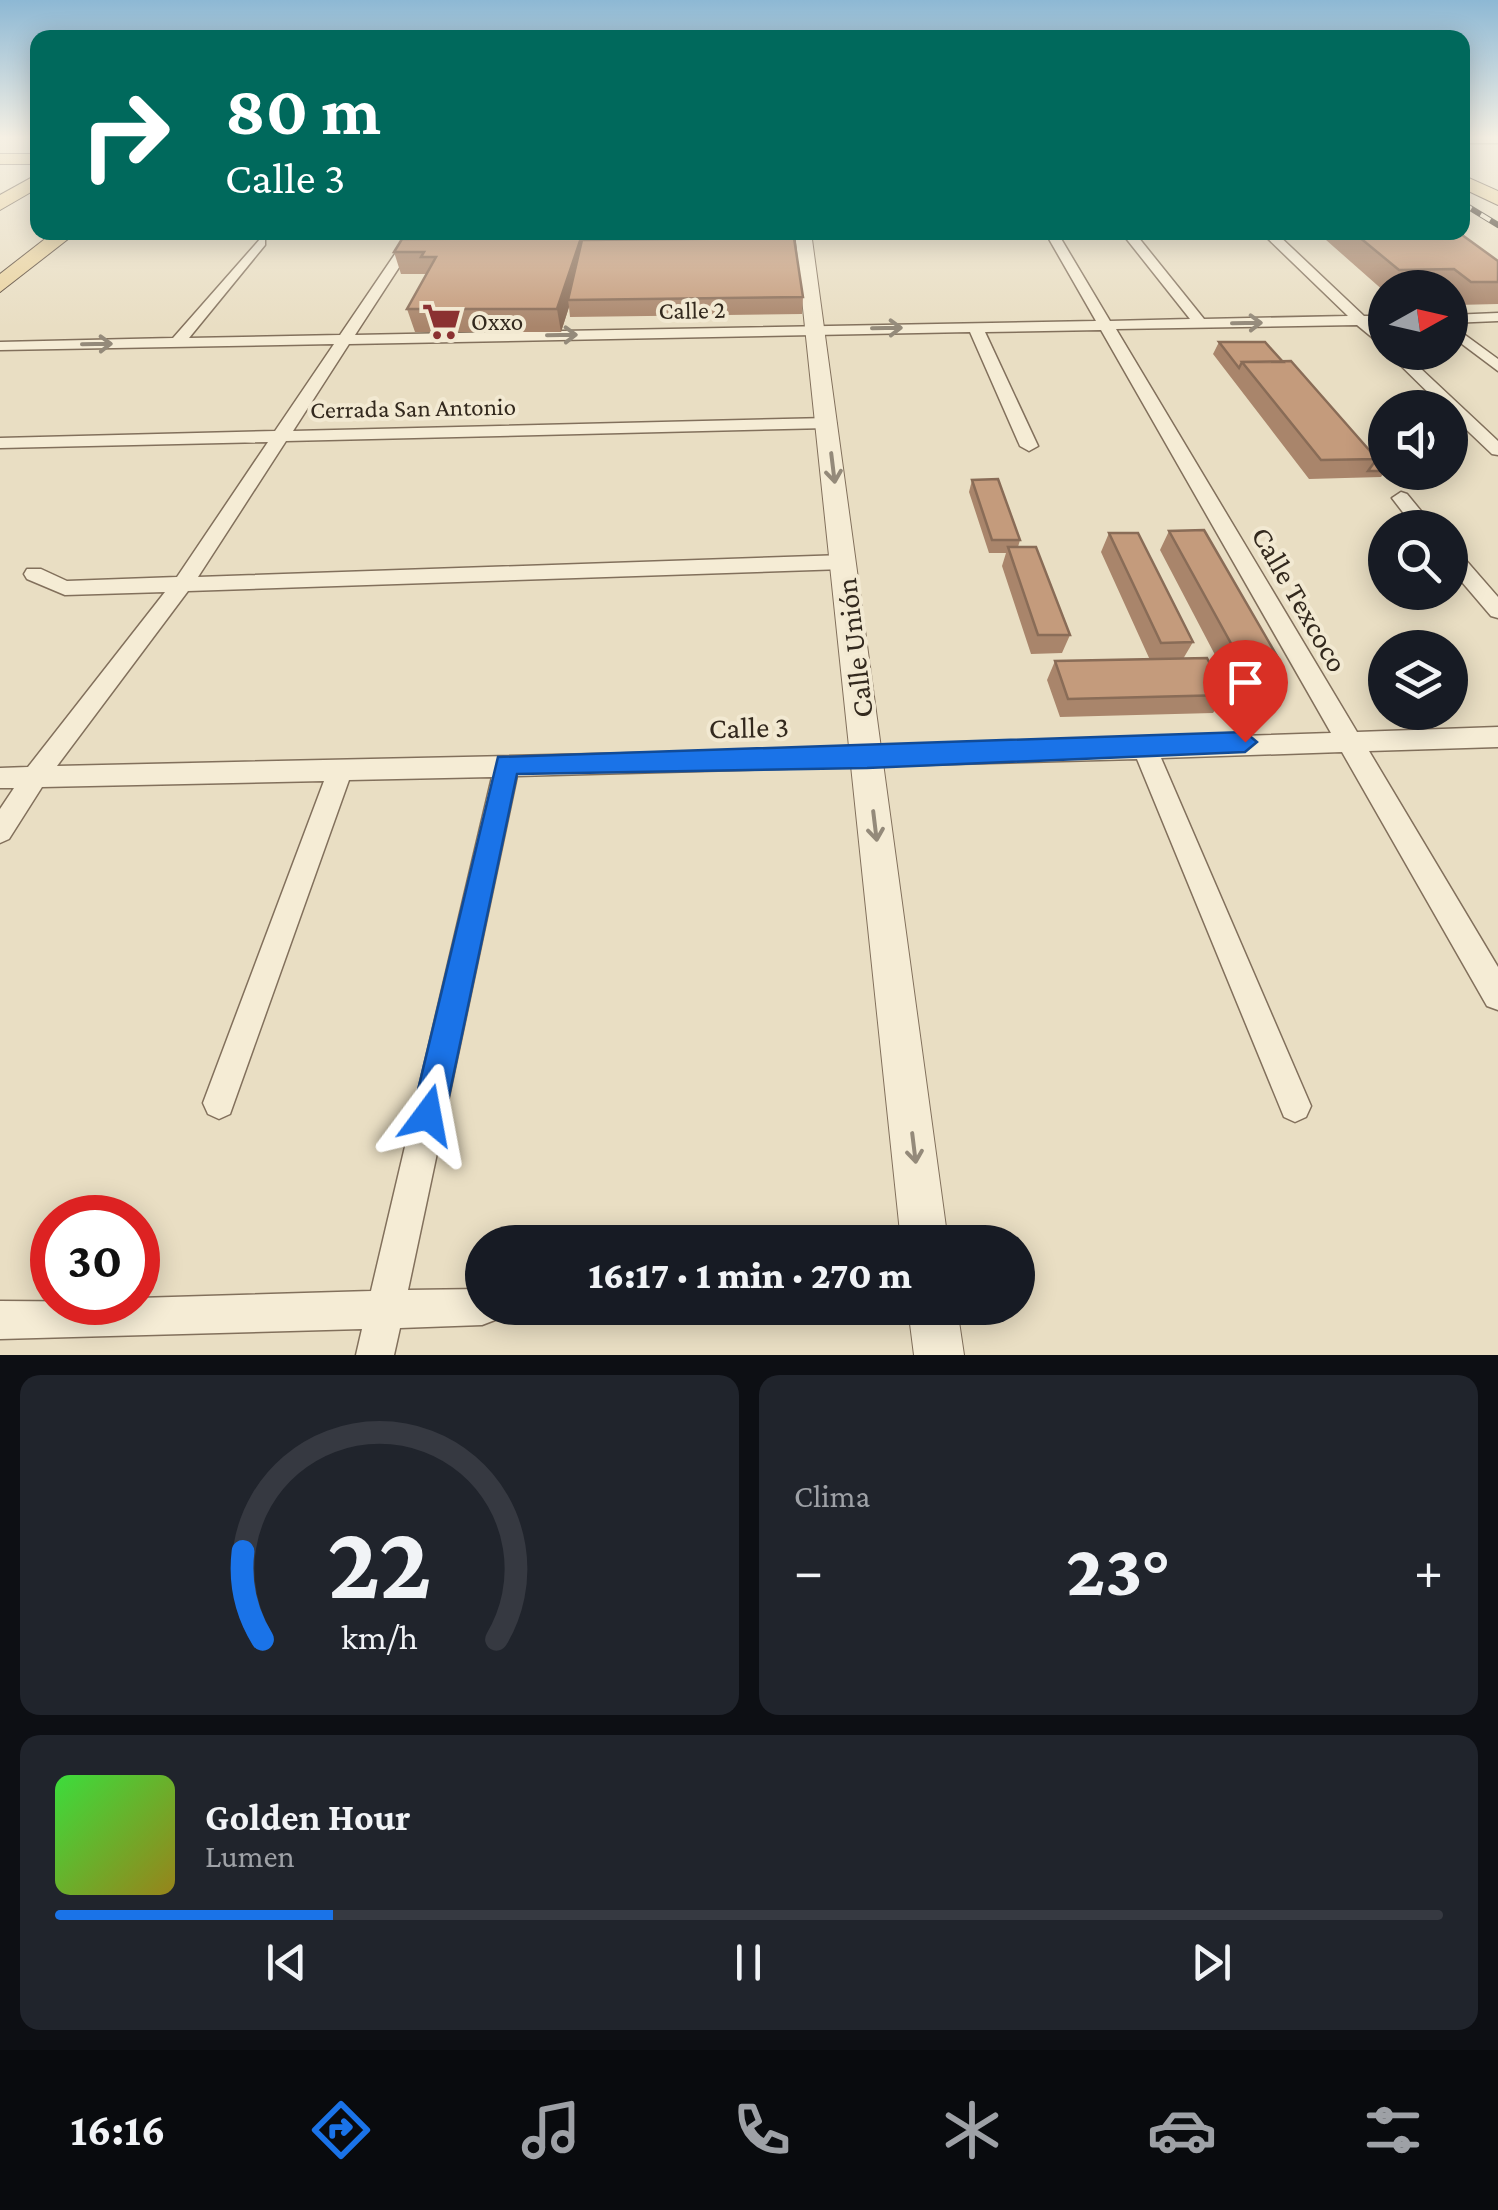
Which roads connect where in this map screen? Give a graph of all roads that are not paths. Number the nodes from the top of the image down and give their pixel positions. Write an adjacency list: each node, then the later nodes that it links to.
1 (58, 240): 8 (main road)
2 (411, 240): 18 (street)
3 (804, 240): 17 (street, Calle Unión)
4 (1056, 240): 14 (street, Calle Texcoco)
5 (1133, 240): 13 (street)
6 (1275, 240): 11 (street)
7 (261, 242): 20 (street)
8 (0, 285)
9 (1498, 316): 10 (street)
10 (1468, 317)
11 (1360, 320): 12 (street, Calle 2); 13 (street, Calle 2, one-way to 11); 16 (street)
12 (1368, 320)
13 (1200, 323): 14 (street, Calle 2)
14 (1107, 324): 15 (street, Calle 2); 37 (street, Calle Texcoco)
15 (975, 326): 17 (street, Calle 2, one-way to 15); 27 (street)
16 (1368, 328)
17 (817, 330): 18 (street, Calle 2, one-way to 17); 24 (street, Calle Unión)
18 (346, 340): 20 (street, Calle 2); 25 (street)
19 (1468, 342): 22 (street)
20 (177, 343): 21 (street, Calle 2, one-way to 20)
21 (0, 346)
22 (1498, 366)
23 (1413, 370): 28 (street)
24 (828, 423): 25 (street, Cerrada San Antonio); 31 (street, Calle Unión, one-way to 31)
25 (284, 436): 26 (street, Cerrada San Antonio); 34 (street)
26 (0, 442)
27 (1029, 446)
28 (1498, 450)
29 (1400, 498): 30 (street)
30 (1410, 510)
31 (844, 562): 34 (street); 39 (street, Calle Unión)
32 (34, 574): 34 (street)
33 (1468, 576): 35 (street)
34 (184, 582): 42 (street)
35 (1498, 611)
36 (1498, 736): 37 (street, Calle 3)
37 (1346, 738): 38 (street, Calle 3); 45 (street, Calle Texcoco)
38 (1144, 746): 39 (street, Calle 3); 47 (street)
39 (867, 758): 40 (street, Calle 3); 48 (street, Calle Unión, one-way to 48)
40 (507, 764): 41 (street, Calle 3); 50 (street)
41 (341, 769): 42 (street, Calle 3); 46 (street)
42 (35, 777): 43 (street, Calle 3); 44 (street)
43 (0, 778)
44 (0, 832)
45 (1498, 995)
46 (218, 1103)
47 (1295, 1106)
48 (923, 1225)
49 (465, 1308): 50 (street)
50 (385, 1310): 51 (street); 53 (street)
51 (0, 1320)
52 (935, 1325): 54 (street)
53 (375, 1355)
54 (939, 1355)

